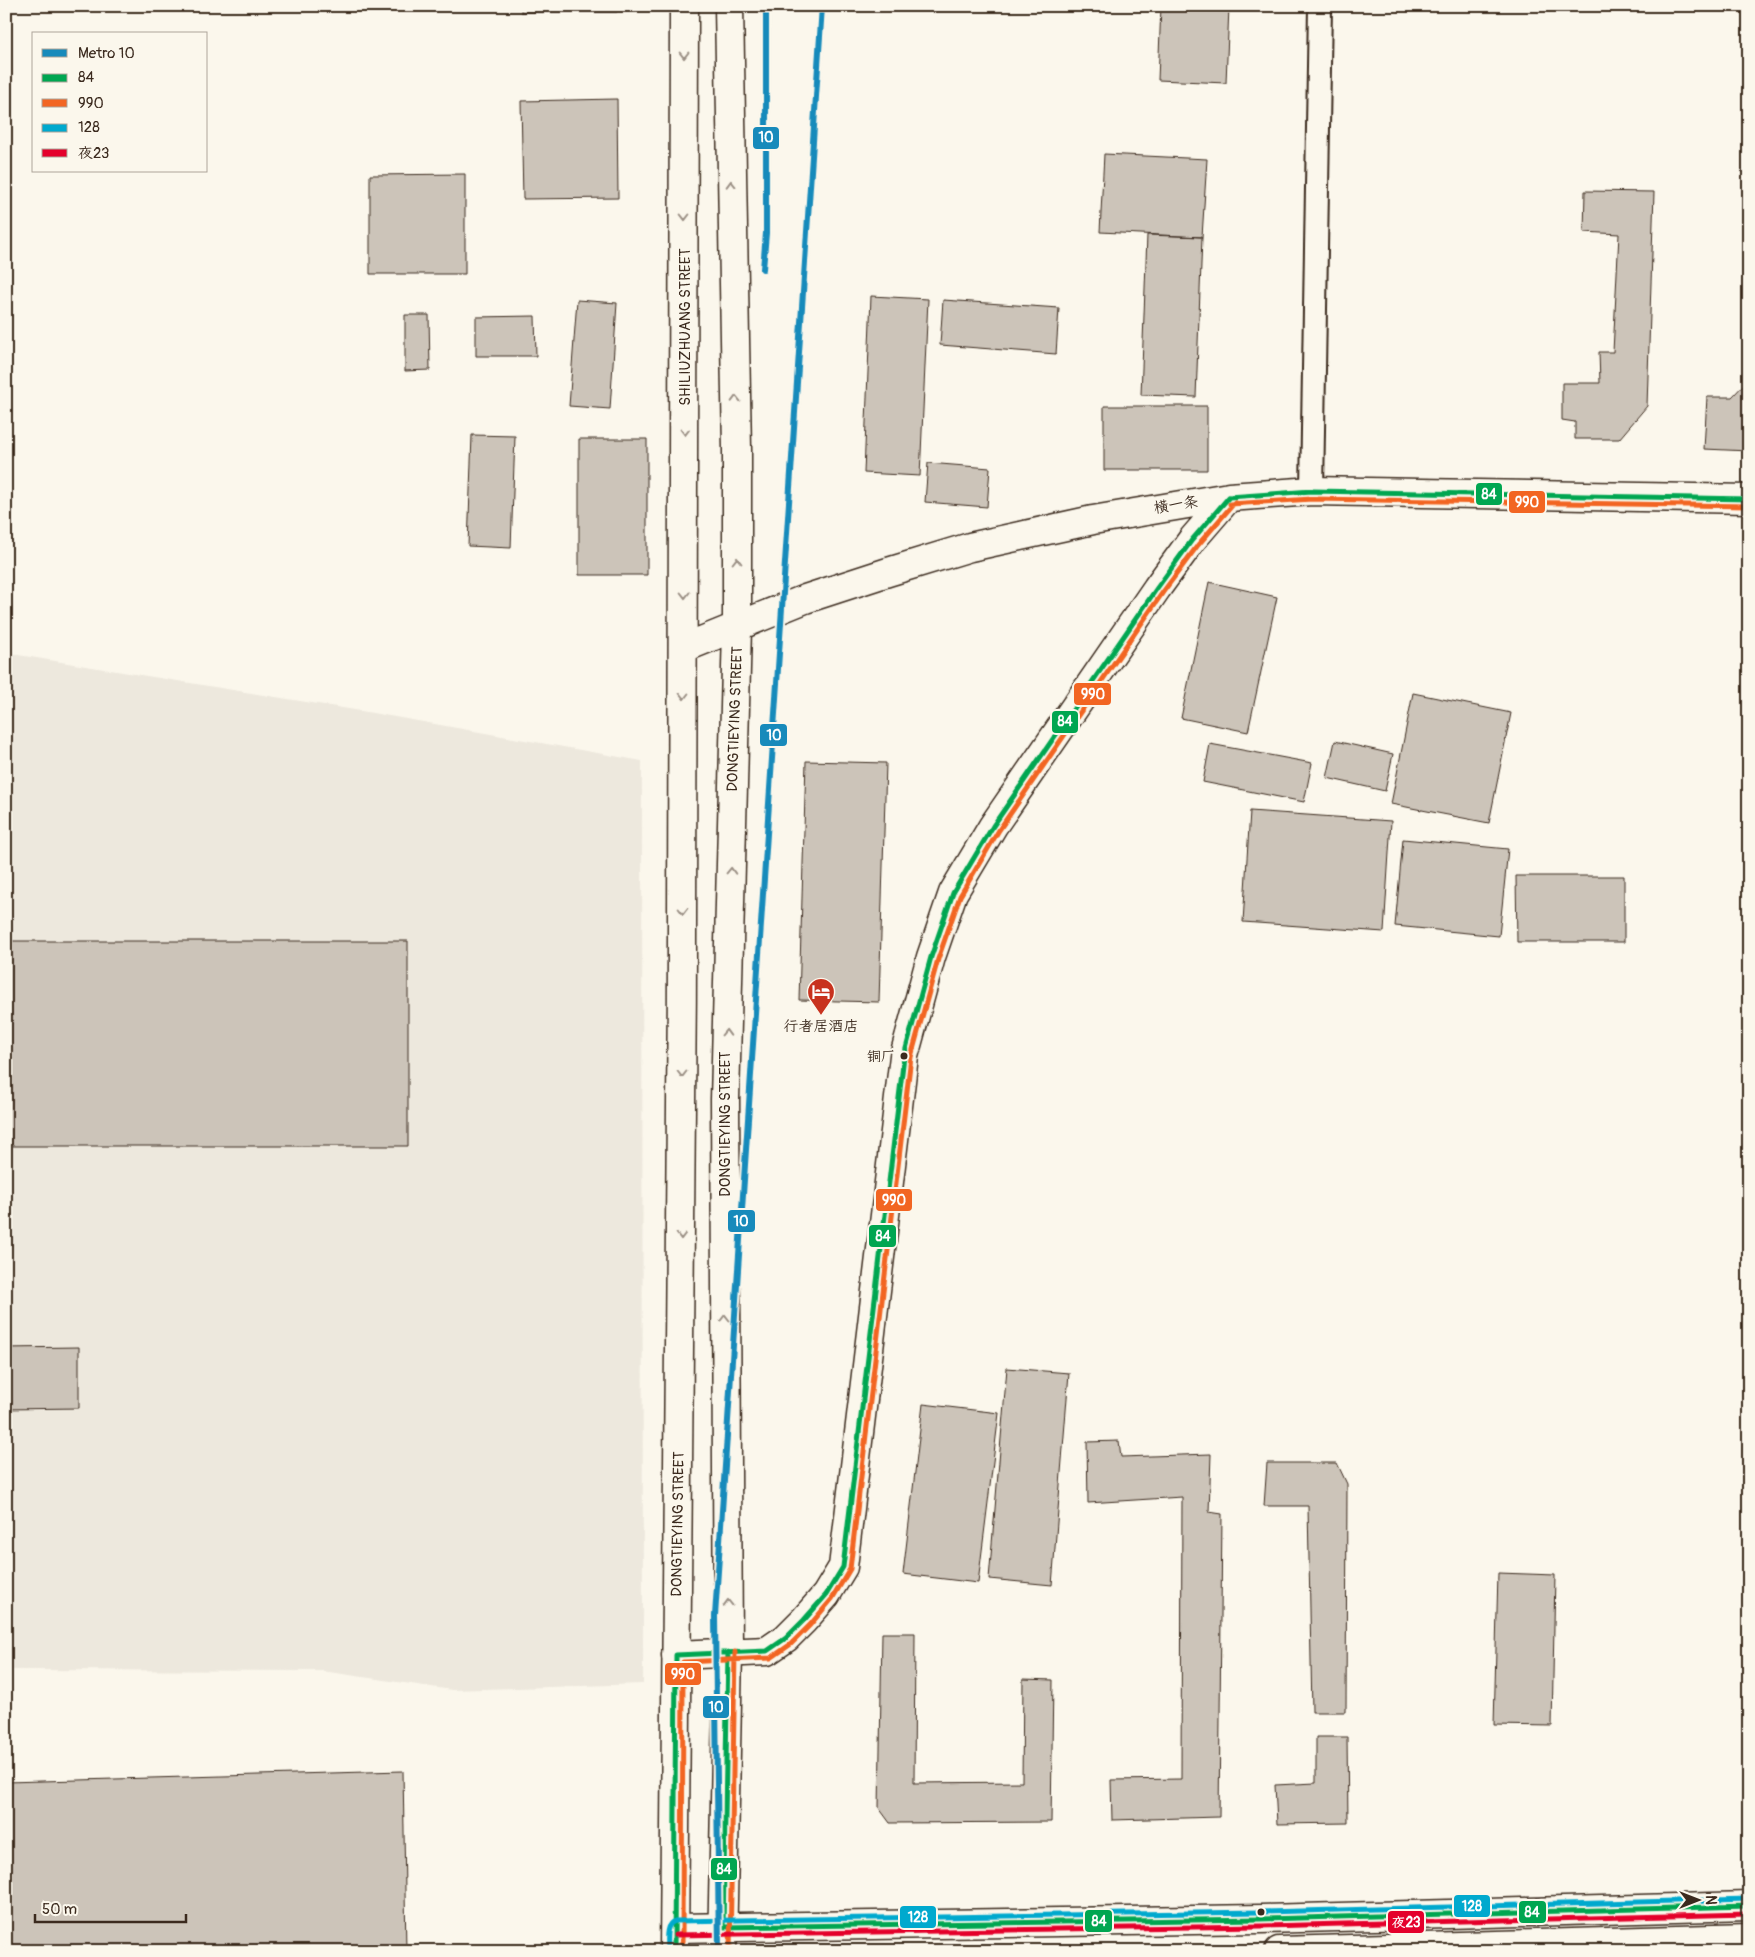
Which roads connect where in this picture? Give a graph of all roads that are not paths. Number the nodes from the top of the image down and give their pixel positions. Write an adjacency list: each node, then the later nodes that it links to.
1 (684, 6): 8 (main road, SHILIUZHUANG STREET, one-way to 8)
2 (729, 6): 7 (main road, one-way to 2)
3 (1320, 6): 4 (street)
4 (1312, 491): 5 (main road, 横一条); 6 (main road, 横一条)
5 (1229, 496): 7 (main road, 横一条); 9 (main road)
6 (1749, 499)
7 (737, 628): 8 (main road, 横一条); 9 (main road, DONGTIEYING STREET, one-way to 7)
8 (684, 648): 10 (main road, DONGTIEYING STREET, one-way to 10)
9 (728, 1652): 10 (main road); 15 (main road, DONGTIEYING STREET)
10 (676, 1655): 14 (main road, DONGTIEYING STREET)
11 (1749, 1906): 12 (main road)
12 (1442, 1914): 15 (main road); 16 (street)
13 (1749, 1938): 16 (main road)
14 (674, 1939): 15 (main road)
15 (722, 1939)
16 (1445, 1949): 17 (main road)
17 (1279, 1951)

